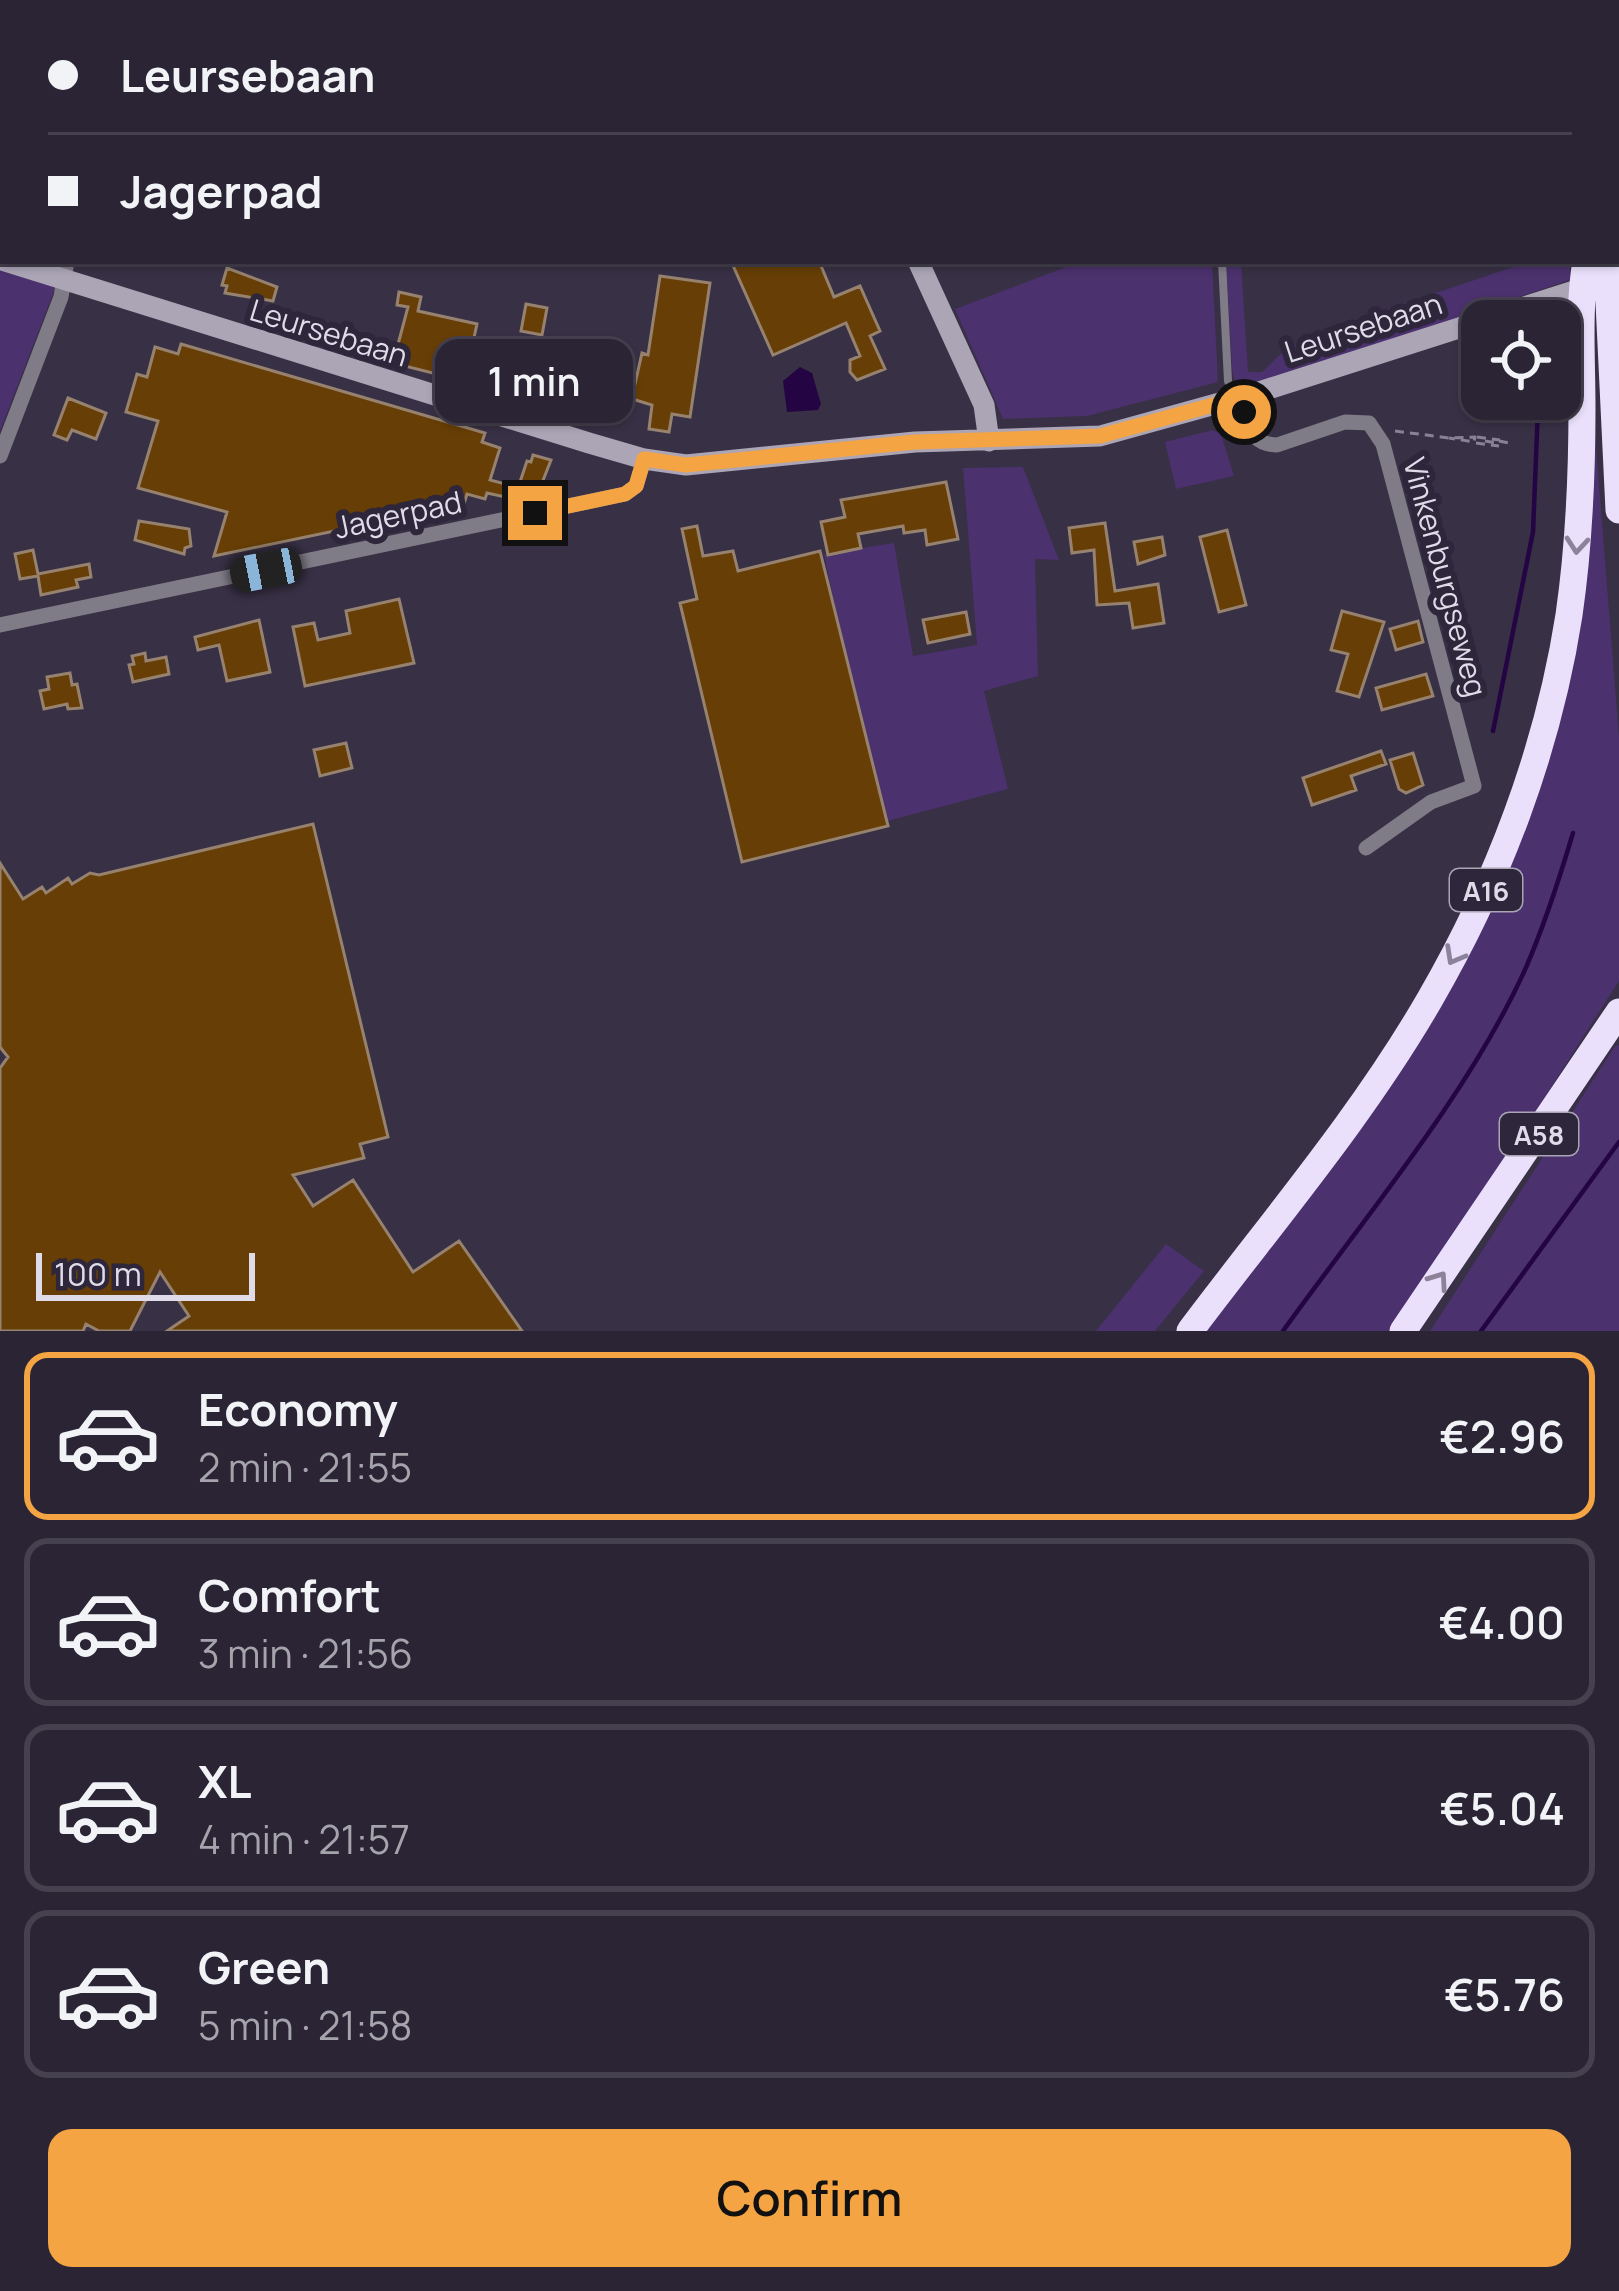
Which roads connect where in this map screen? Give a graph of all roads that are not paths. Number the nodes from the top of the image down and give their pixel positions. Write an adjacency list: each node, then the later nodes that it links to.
1 (27, 264): 5 (street, Leursebaan)
2 (919, 264): 7 (street)
3 (1222, 264): 6 (lane)
4 (1600, 268): 6 (street, Leursebaan); 10 (highway); 14 (highway, A16, one-way to 14)
5 (65, 270): 8 (street); 9 (street, Leursebaan)
6 (1235, 399): 7 (street, Leursebaan); 12 (street, Vinkenburgseweg)
7 (989, 441): 9 (street, Leursebaan)
8 (0, 456)
9 (644, 459): 11 (street, Jagerpad)
10 (1619, 510)
11 (0, 625)
12 (1366, 848)
13 (1619, 1012): 15 (highway, A58, one-way to 13)
14 (1190, 1331)
15 (1403, 1331)

